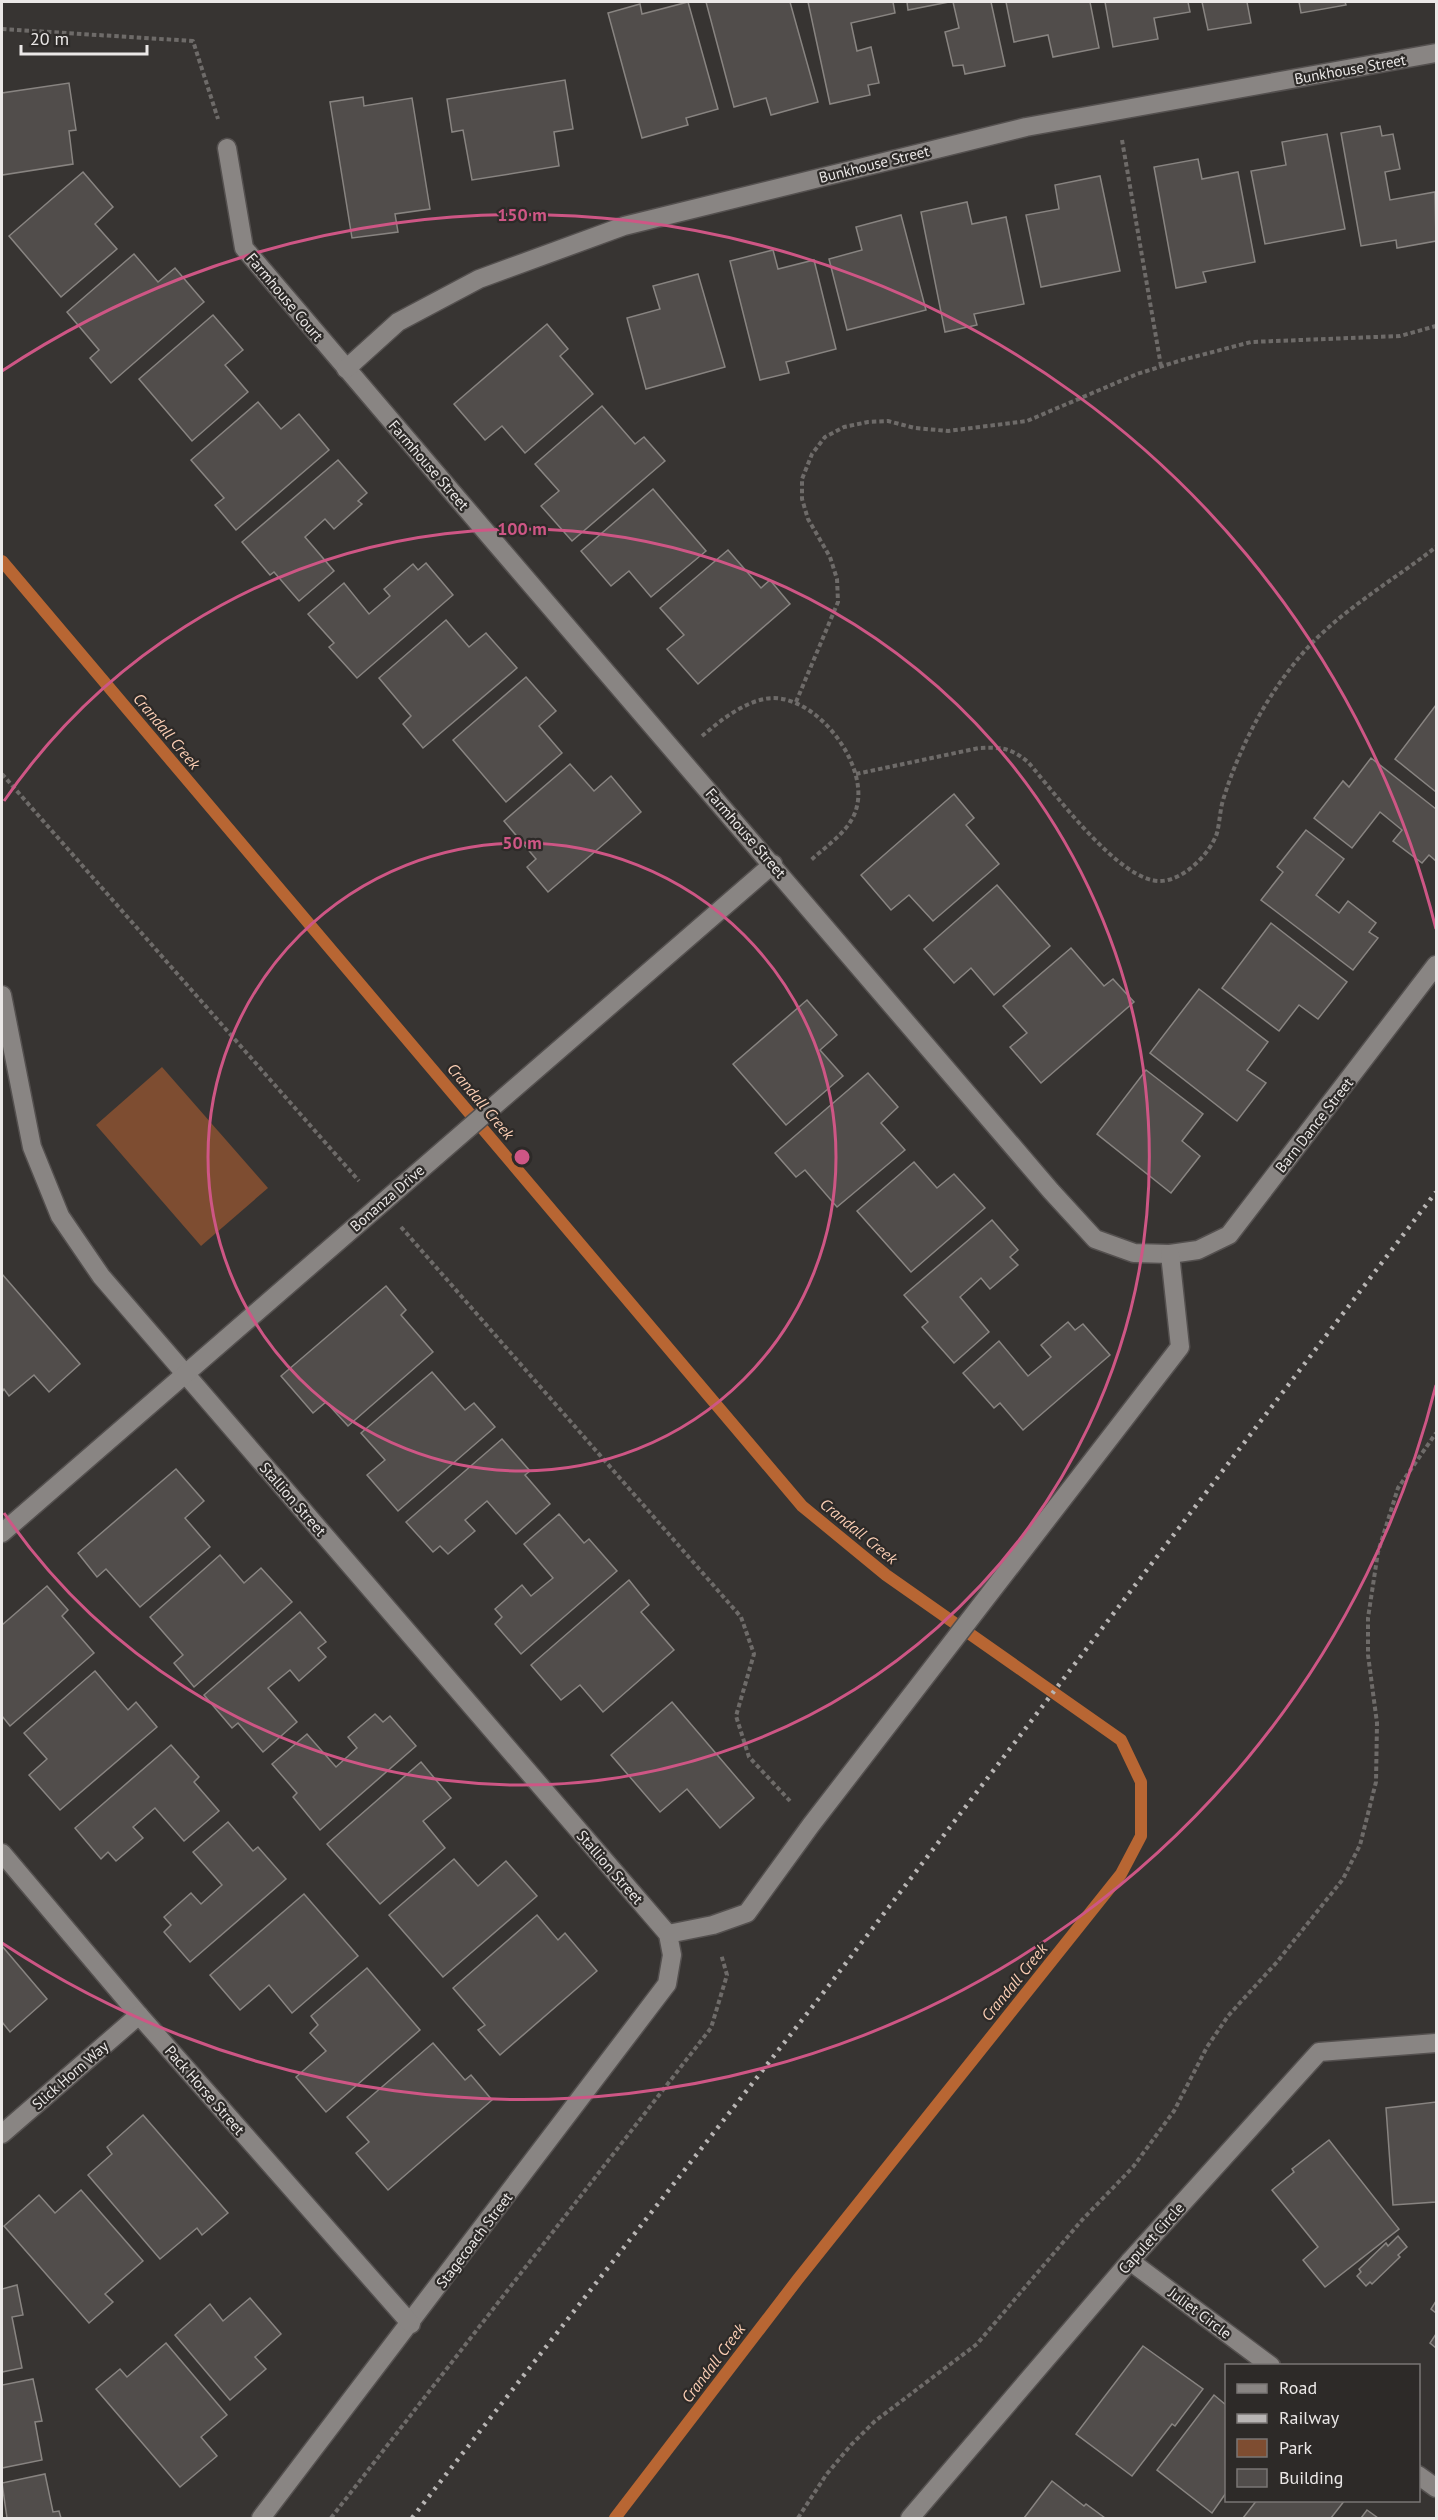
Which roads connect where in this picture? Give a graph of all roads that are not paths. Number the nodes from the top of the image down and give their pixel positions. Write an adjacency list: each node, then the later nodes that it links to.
1 (1437, 53): 3 (street, Bunkhouse Street)
2 (227, 148): 3 (street, Farmhouse Court)
3 (346, 369): 4 (street, Farmhouse Street)
4 (773, 864): 7 (street, Farmhouse Street); 8 (street, Bonanza Drive)
5 (1437, 965): 7 (street, Barn Dance Street)
6 (2, 995): 8 (street, Stallion Street)
7 (1170, 1254): 11 (street)
8 (185, 1373): 9 (street, Bonanza Drive); 11 (street, Stallion Street)
9 (2, 1533)
10 (2, 1853): 13 (street, Pack Horse Street)
11 (668, 1934): 12 (street, Stallion Street)
12 (672, 1955): 17 (street, Stagecoach Street)
13 (139, 2015): 15 (street, Slick Horn Way); 17 (street, Pack Horse Street)
14 (1437, 2043): 16 (street, Capulet Circle)
15 (2, 2134)
16 (1130, 2261): 18 (street, Juliet Circle); 22 (street, Capulet Circle)
17 (411, 2324): 21 (street, Stagecoach Street)
18 (1268, 2364)
19 (1420, 2476): 20 (street)
20 (1437, 2488)
21 (261, 2518)
22 (910, 2518)

